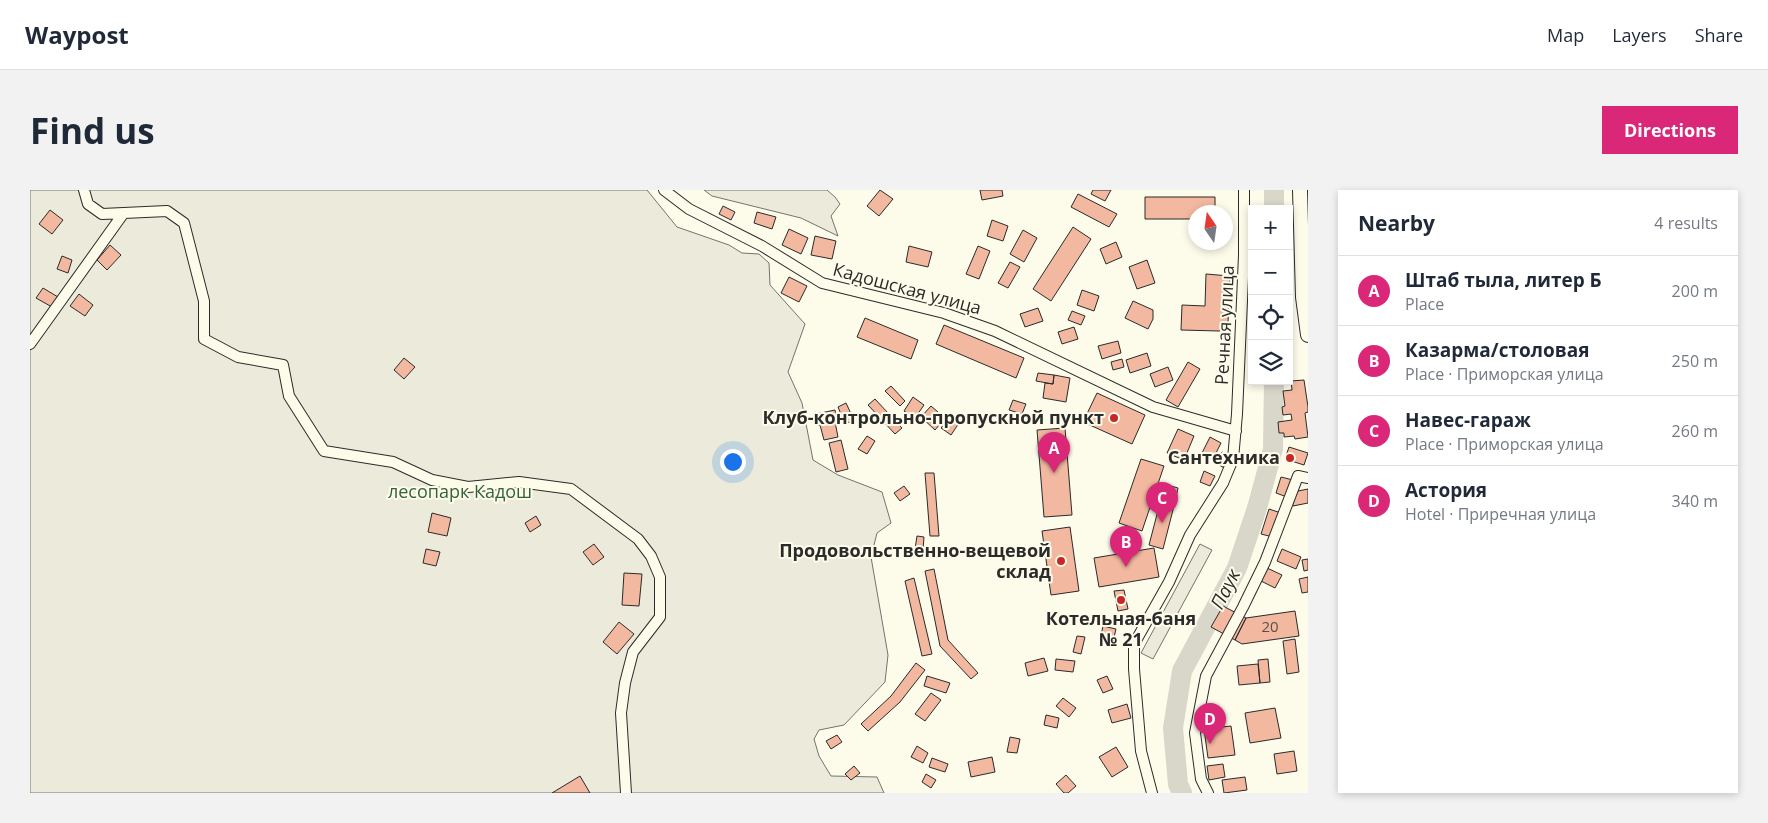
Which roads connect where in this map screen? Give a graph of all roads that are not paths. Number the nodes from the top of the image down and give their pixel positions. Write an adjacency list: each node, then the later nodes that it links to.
1 (84, 190): 5 (street)
2 (664, 190): 9 (street, Кадошская улица)
3 (1244, 190): 9 (street, Речная улица)
4 (1300, 190): 6 (street)
5 (123, 214): 8 (street); 11 (street)
6 (1305, 271): 7 (street)
7 (1308, 335)
8 (30, 344)
9 (1236, 431): 12 (street, Речная улица)
10 (1308, 478): 13 (street)
11 (626, 793)
12 (1152, 793)
13 (1208, 793)

